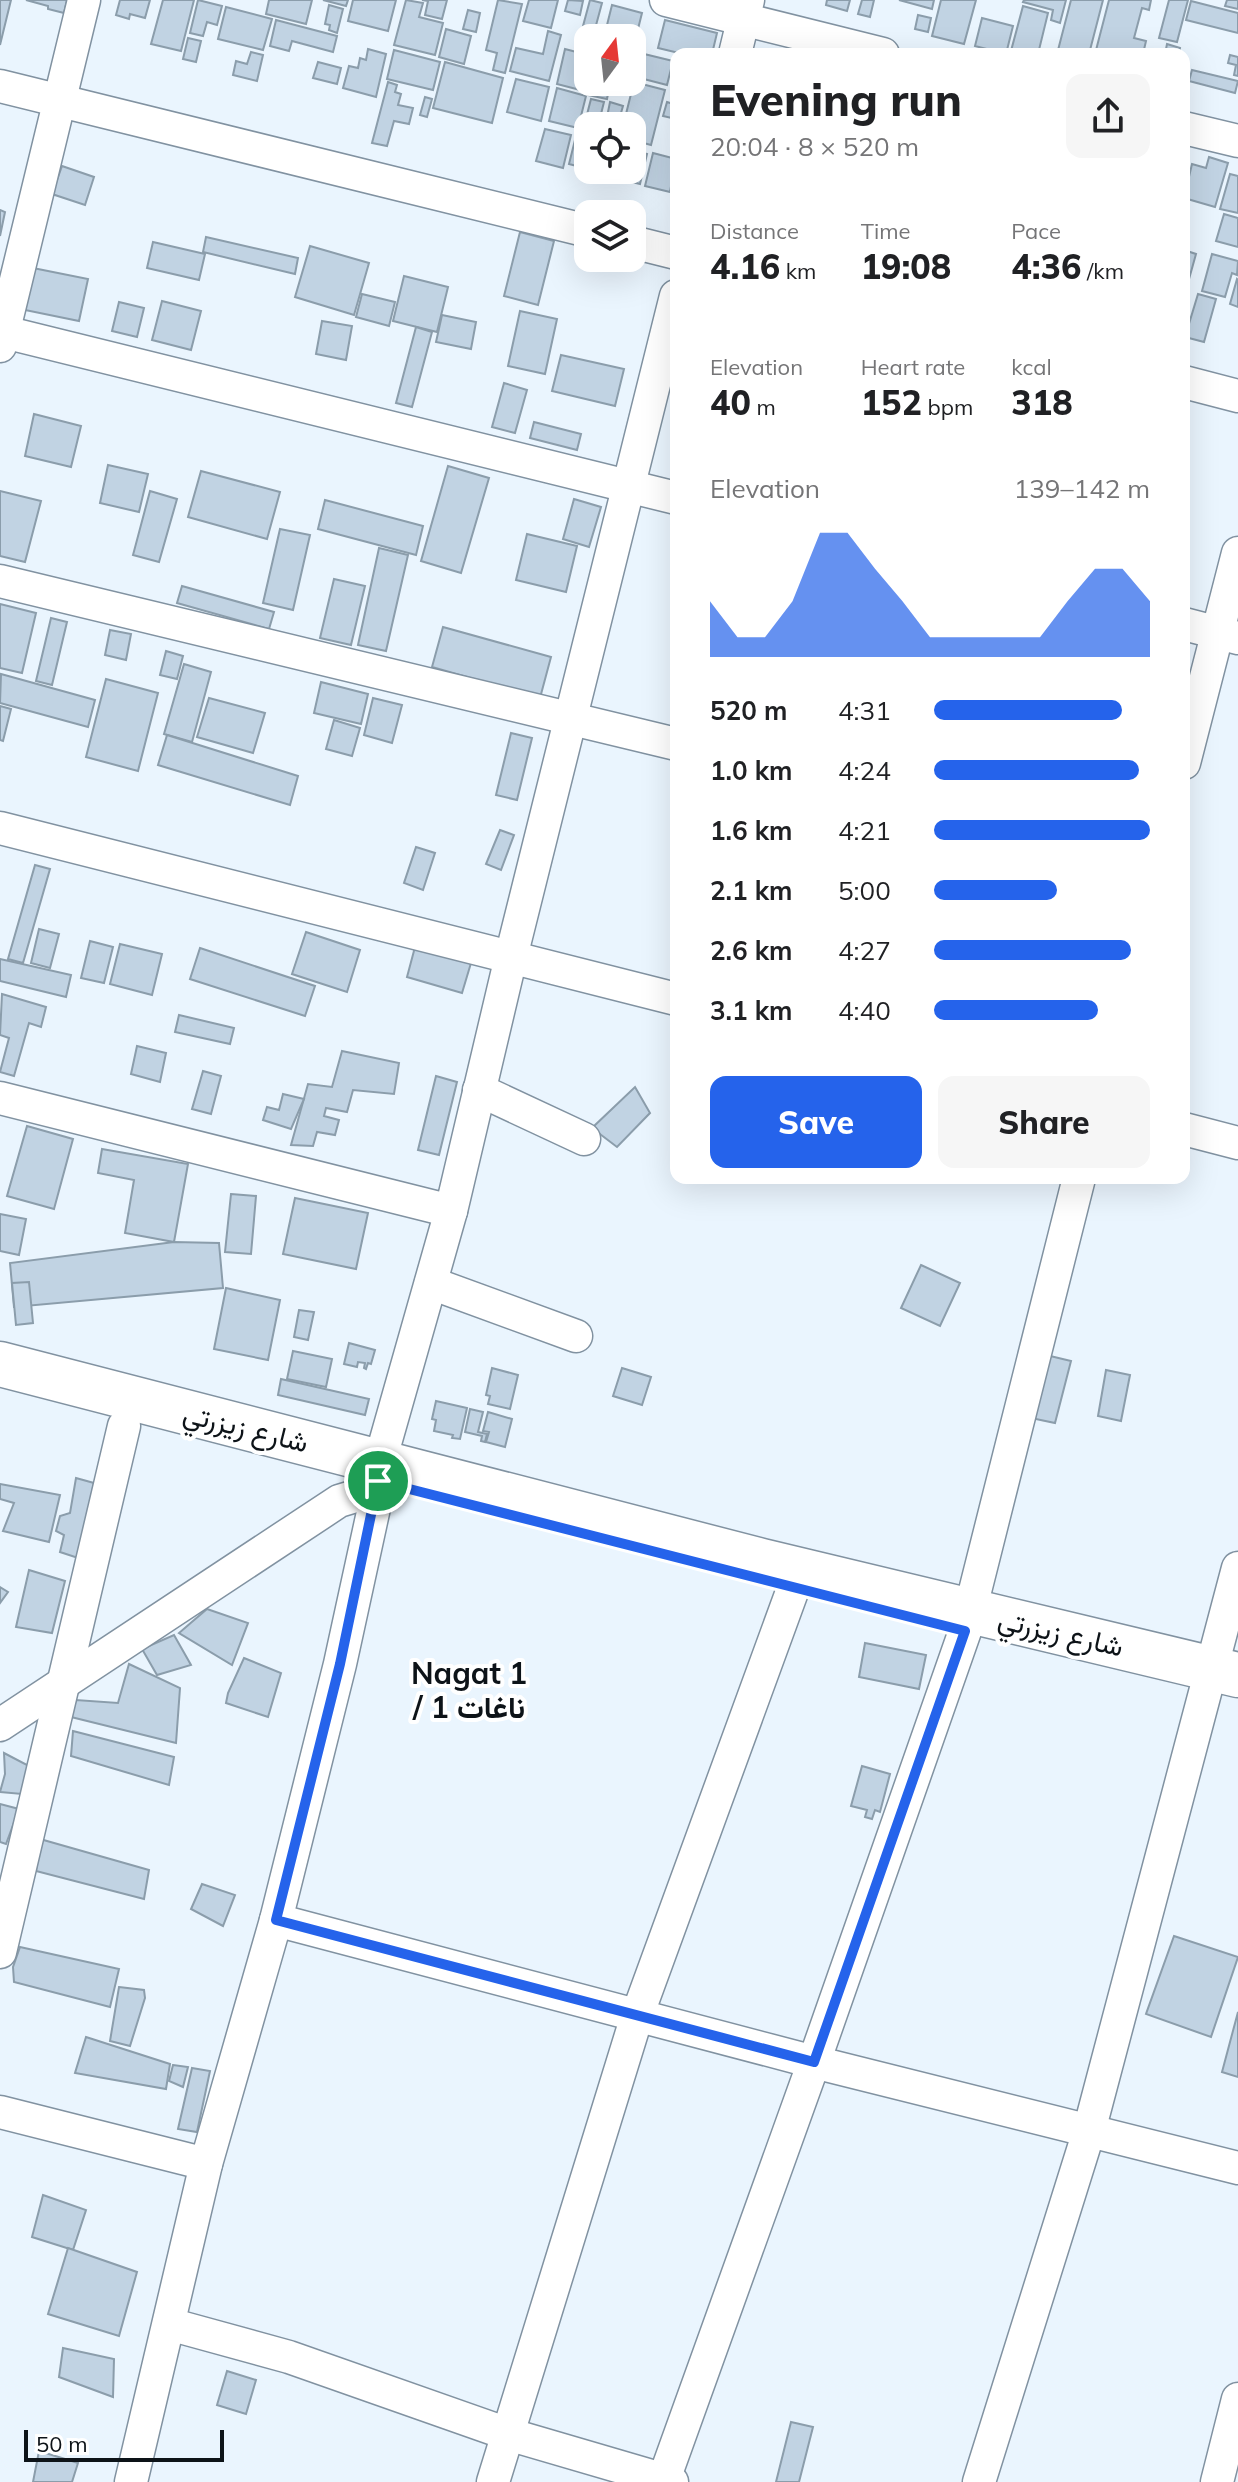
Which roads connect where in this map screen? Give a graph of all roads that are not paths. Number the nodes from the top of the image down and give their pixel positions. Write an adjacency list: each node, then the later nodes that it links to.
1 (84, 0): 7 (street)
2 (666, 0): 3 (street)
3 (745, 10): 4 (street); 5 (street)
4 (736, 48)
5 (864, 48)
6 (0, 86): 7 (street)
7 (59, 100): 10 (street); 14 (street)
8 (1190, 129): 9 (street)
9 (1238, 141)
10 (574, 228)
11 (646, 246): 12 (street)
12 (670, 252)
13 (670, 319): 17 (street)
14 (1, 336): 17 (street)
15 (1190, 384): 16 (street)
16 (1238, 396)
17 (627, 486): 18 (street); 23 (street)
18 (670, 497)
19 (1238, 553): 22 (street)
20 (0, 581): 23 (street)
21 (1190, 626): 22 (street)
22 (1228, 636): 25 (street)
23 (570, 718): 24 (street); 27 (street)
24 (670, 743)
25 (1190, 746)
26 (0, 828): 27 (street)
27 (511, 957): 28 (street); 29 (street)
28 (670, 997)
29 (479, 1090): 32 (street); 35 (street)
30 (0, 1098): 35 (street)
31 (1190, 1131): 33 (street)
32 (584, 1139)
33 (1238, 1143)
34 (1077, 1184): 44 (street)
35 (451, 1211): 36 (street)
36 (431, 1283): 37 (street); 41 (street)
37 (576, 1336)
38 (0, 1364): 41 (street, شارع زيزرتي)
39 (0, 1394): 40 (street, شارع زيزرتي)
40 (124, 1426): 41 (street, شارع زيزرتي); 45 (street)
41 (378, 1478): 43 (street, شارع زيزرتي); 44 (street, شارع زيزرتي); 45 (street); 48 (street)
42 (1238, 1568): 46 (street)
43 (793, 1589): 44 (street, شارع زيزرتي); 50 (street)
44 (967, 1621): 46 (street, شارع زيزرتي); 51 (street)
45 (63, 1684): 47 (street); 49 (street)
46 (1223, 1685): 53 (street)
47 (0, 1725)
48 (276, 1920): 50 (street); 54 (street)
49 (0, 1952)
50 (637, 2016): 51 (street); 58 (street)
51 (814, 2062): 53 (street); 59 (street)
52 (0, 2112): 54 (street)
53 (1089, 2131): 55 (street); 62 (street)
54 (206, 2164): 56 (street)
55 (1238, 2168)
56 (169, 2324): 58 (street); 60 (street)
57 (1238, 2399): 63 (street)
58 (508, 2434): 59 (street); 61 (street)
59 (666, 2481)
60 (131, 2482)
61 (493, 2482)
62 (979, 2482)
63 (1217, 2482)

